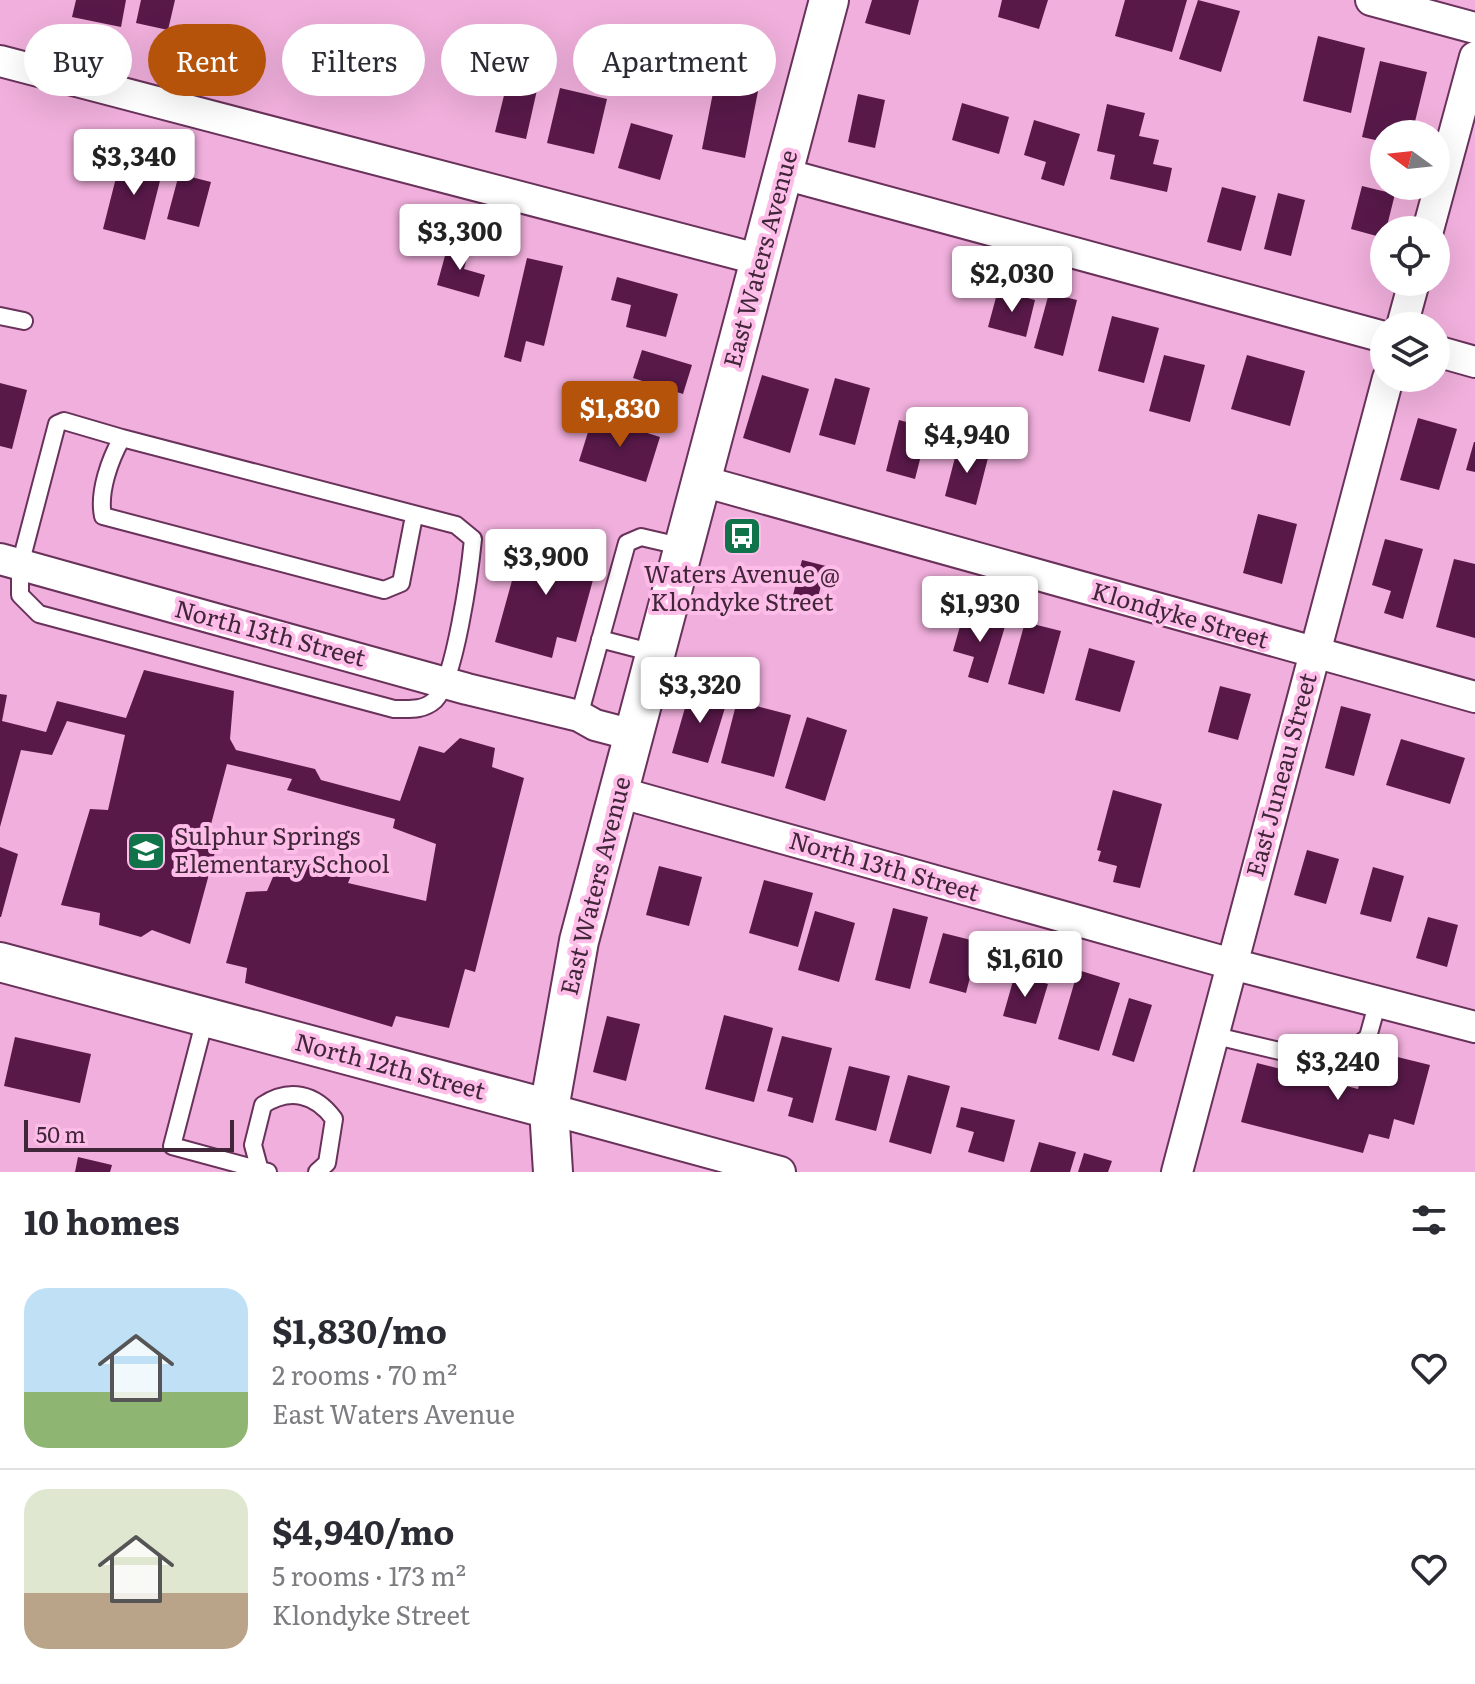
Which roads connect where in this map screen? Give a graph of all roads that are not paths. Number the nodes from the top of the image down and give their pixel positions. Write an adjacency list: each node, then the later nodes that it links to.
1 (829, 0): 6 (street, East Waters Avenue)
2 (1371, 0): 3 (street)
3 (1475, 28)
4 (1475, 57): 7 (street)
5 (0, 61): 8 (street)
6 (784, 174): 8 (street, East Waters Avenue); 11 (street)
7 (1432, 216)
8 (761, 260): 16 (street, East Waters Avenue)
9 (0, 316): 10 (lane)
10 (24, 321)
11 (1370, 333)
12 (1450, 355): 13 (street)
13 (1475, 362)
14 (1384, 392): 22 (street, East Juneau Street)
15 (122, 438): 17 (lane); 17 (lane); 19 (lane)
16 (702, 481): 18 (street, East Waters Avenue); 22 (street, Klondyke Street)
17 (414, 516): 23 (lane)
18 (684, 547): 20 (lane); 21 (street, East Waters Avenue)
19 (10, 562): 23 (street, North 13th Street); 23 (lane)
20 (600, 639): 21 (lane); 25 (lane)
21 (654, 653): 26 (street, East Waters Avenue)
22 (1314, 653): 24 (street, Klondyke Street); 29 (street, East Juneau Street)
23 (446, 683): 25 (street, North 13th Street)
24 (1475, 697)
25 (579, 716): 26 (street, North 13th Street)
26 (633, 735): 27 (street, East Waters Avenue)
27 (618, 792): 29 (street, North 13th Street); 34 (street, East Waters Avenue)
28 (0, 962): 31 (street, North 12th Street)
29 (1232, 964): 30 (street, North 13th Street); 33 (street, East Juneau Street)
30 (1378, 1001): 32 (street, North 13th Street); 33 (lane)
31 (205, 1019): 34 (street, North 12th Street); 35 (lane)
32 (1475, 1027)
33 (1216, 1036): 39 (street, East Juneau Street)
34 (549, 1109): 37 (street, East Waters Avenue); 38 (street, North 12th Street)
35 (263, 1170): 36 (lane)
36 (317, 1172)
37 (553, 1172)
38 (780, 1172)
39 (1177, 1172)

